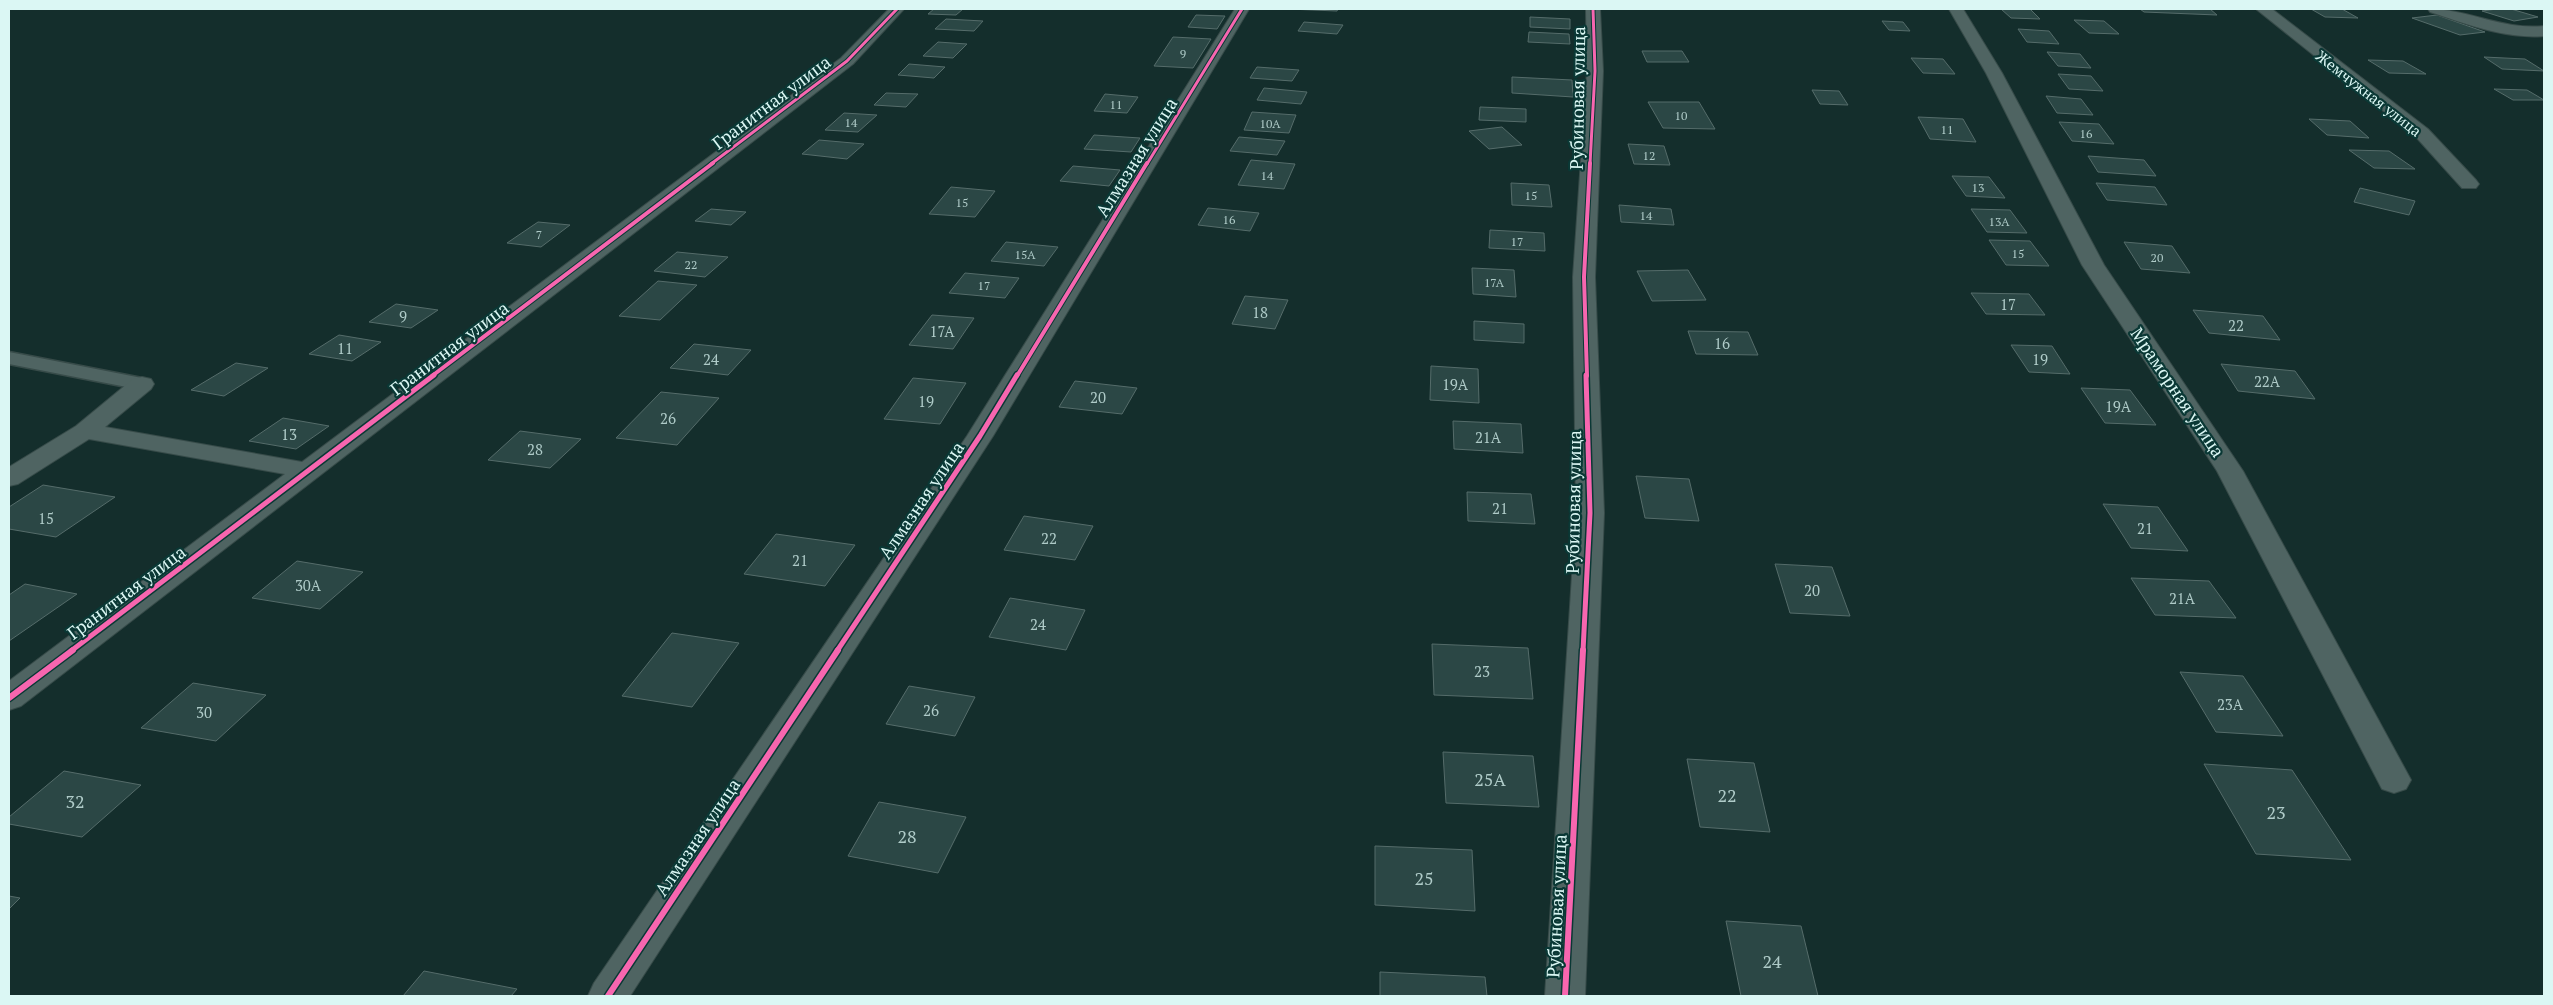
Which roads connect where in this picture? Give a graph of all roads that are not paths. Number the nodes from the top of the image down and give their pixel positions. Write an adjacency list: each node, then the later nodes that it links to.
1 (897, 9): 12 (street, Гранитная улица)
2 (1242, 9): 16 (street, Алмазная улица)
3 (1593, 9): 17 (street, Рубиновая улица)
4 (1956, 9): 15 (street, Мраморная улица)
5 (2263, 9): 8 (street, Жемчужная улица)
6 (2435, 9): 7 (street)
7 (2544, 32)
8 (2470, 184)
9 (9, 358): 10 (lane)
10 (142, 384): 11 (street)
11 (85, 431): 12 (street); 13 (street)
12 (310, 471): 14 (street, Гранитная улица)
13 (9, 478)
14 (9, 698)
15 (2394, 780)
16 (608, 996)
17 (1565, 996)

